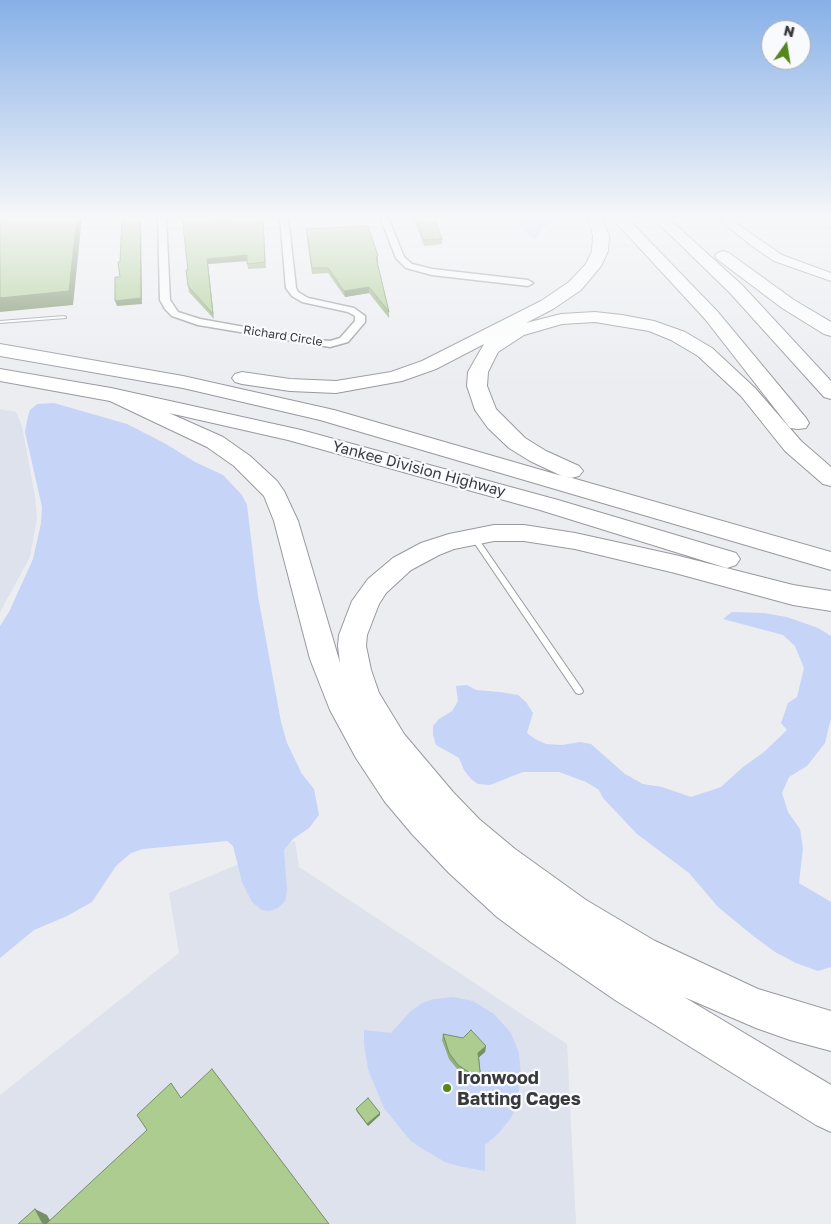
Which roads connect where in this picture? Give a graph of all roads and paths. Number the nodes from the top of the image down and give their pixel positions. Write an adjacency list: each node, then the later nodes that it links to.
1 (164, 274): 2 (street, Richard Circle)
2 (289, 274)
3 (449, 274): 8 (street)
4 (586, 274): 12 (highway)
5 (674, 274): 17 (highway)
6 (719, 274): 15 (highway)
7 (746, 274): 11 (highway)
8 (528, 284)
9 (64, 317): 10 (lane)
10 (0, 322)
11 (831, 330)
12 (0, 346)
13 (0, 350): 19 (highway, Yankee Division Highway)
14 (0, 375): 16 (highway, Yankee Division Highway)
15 (831, 393)
16 (110, 394): 22 (highway, Yankee Division Highway); 26 (highway)
17 (831, 468)
18 (831, 479): 19 (highway)
19 (743, 535): 21 (highway, Yankee Division Highway)
20 (473, 536): 23 (highway); 24 (lane); 25 (highway)
21 (831, 561)
22 (831, 591)
23 (831, 601)
24 (579, 691)
25 (831, 1031)
26 (831, 1110)

